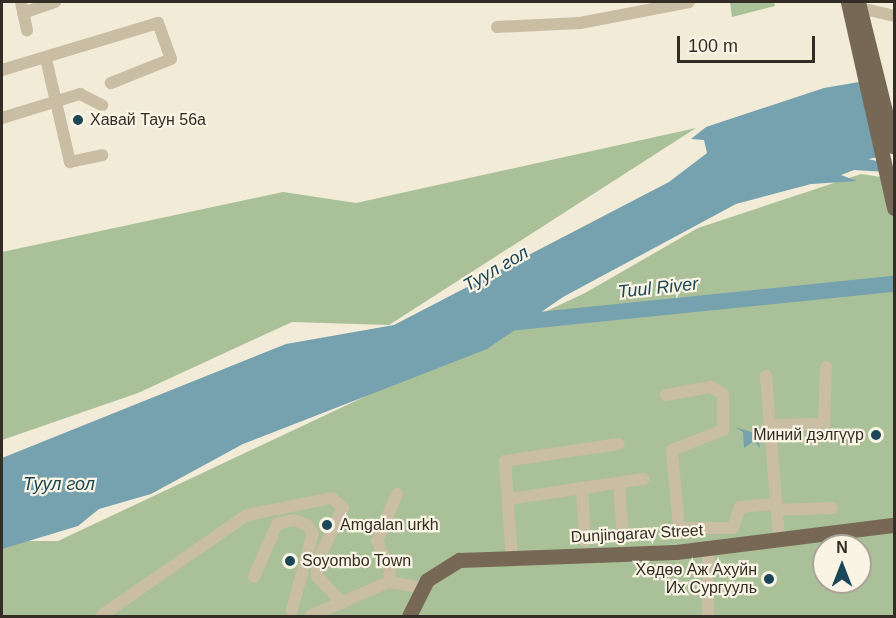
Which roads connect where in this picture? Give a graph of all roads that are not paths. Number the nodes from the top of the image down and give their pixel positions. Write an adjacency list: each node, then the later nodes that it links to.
1 (56, 2): 4 (street)
2 (689, 2): 6 (street)
3 (855, 4): 5 (street); 8 (main road)
4 (22, 8): 7 (street)
5 (894, 16)
6 (497, 27)
7 (27, 30)
8 (862, 46): 15 (main road); 17 (main road)
9 (46, 59): 10 (street); 11 (street); 12 (street)
10 (2, 70)
11 (111, 83)
12 (55, 102): 13 (street); 14 (street); 16 (street)
13 (102, 105)
14 (2, 118)
15 (894, 147)
16 (102, 154)
17 (894, 208)
18 (826, 367): 21 (street)
19 (766, 376): 21 (street)
20 (666, 395): 28 (street)
21 (771, 425): 28 (street)
22 (619, 444): 27 (street)
23 (644, 479): 24 (street)
24 (619, 483): 25 (street); 31 (street)
25 (582, 488): 27 (street); 33 (street)
26 (397, 494): 37 (street)
27 (508, 499): 35 (street)
28 (776, 507): 29 (street); 32 (street)
29 (832, 508)
30 (894, 525): 32 (main road, Dunjingarav Street)
31 (623, 537)
32 (779, 539): 34 (main road, Dunjingarav Street)
33 (585, 541)
34 (708, 549): 35 (main road, Dunjingarav Street); 44 (street)
35 (512, 559): 38 (main road, Dunjingarav Street)
36 (254, 577): 40 (street)
37 (389, 582): 38 (street); 39 (street)
38 (422, 588): 43 (main road, Dunjingarav Street)
39 (342, 603): 41 (street); 42 (street)
40 (291, 610)
41 (101, 616)
42 (310, 616)
43 (409, 616)
44 (708, 616)

